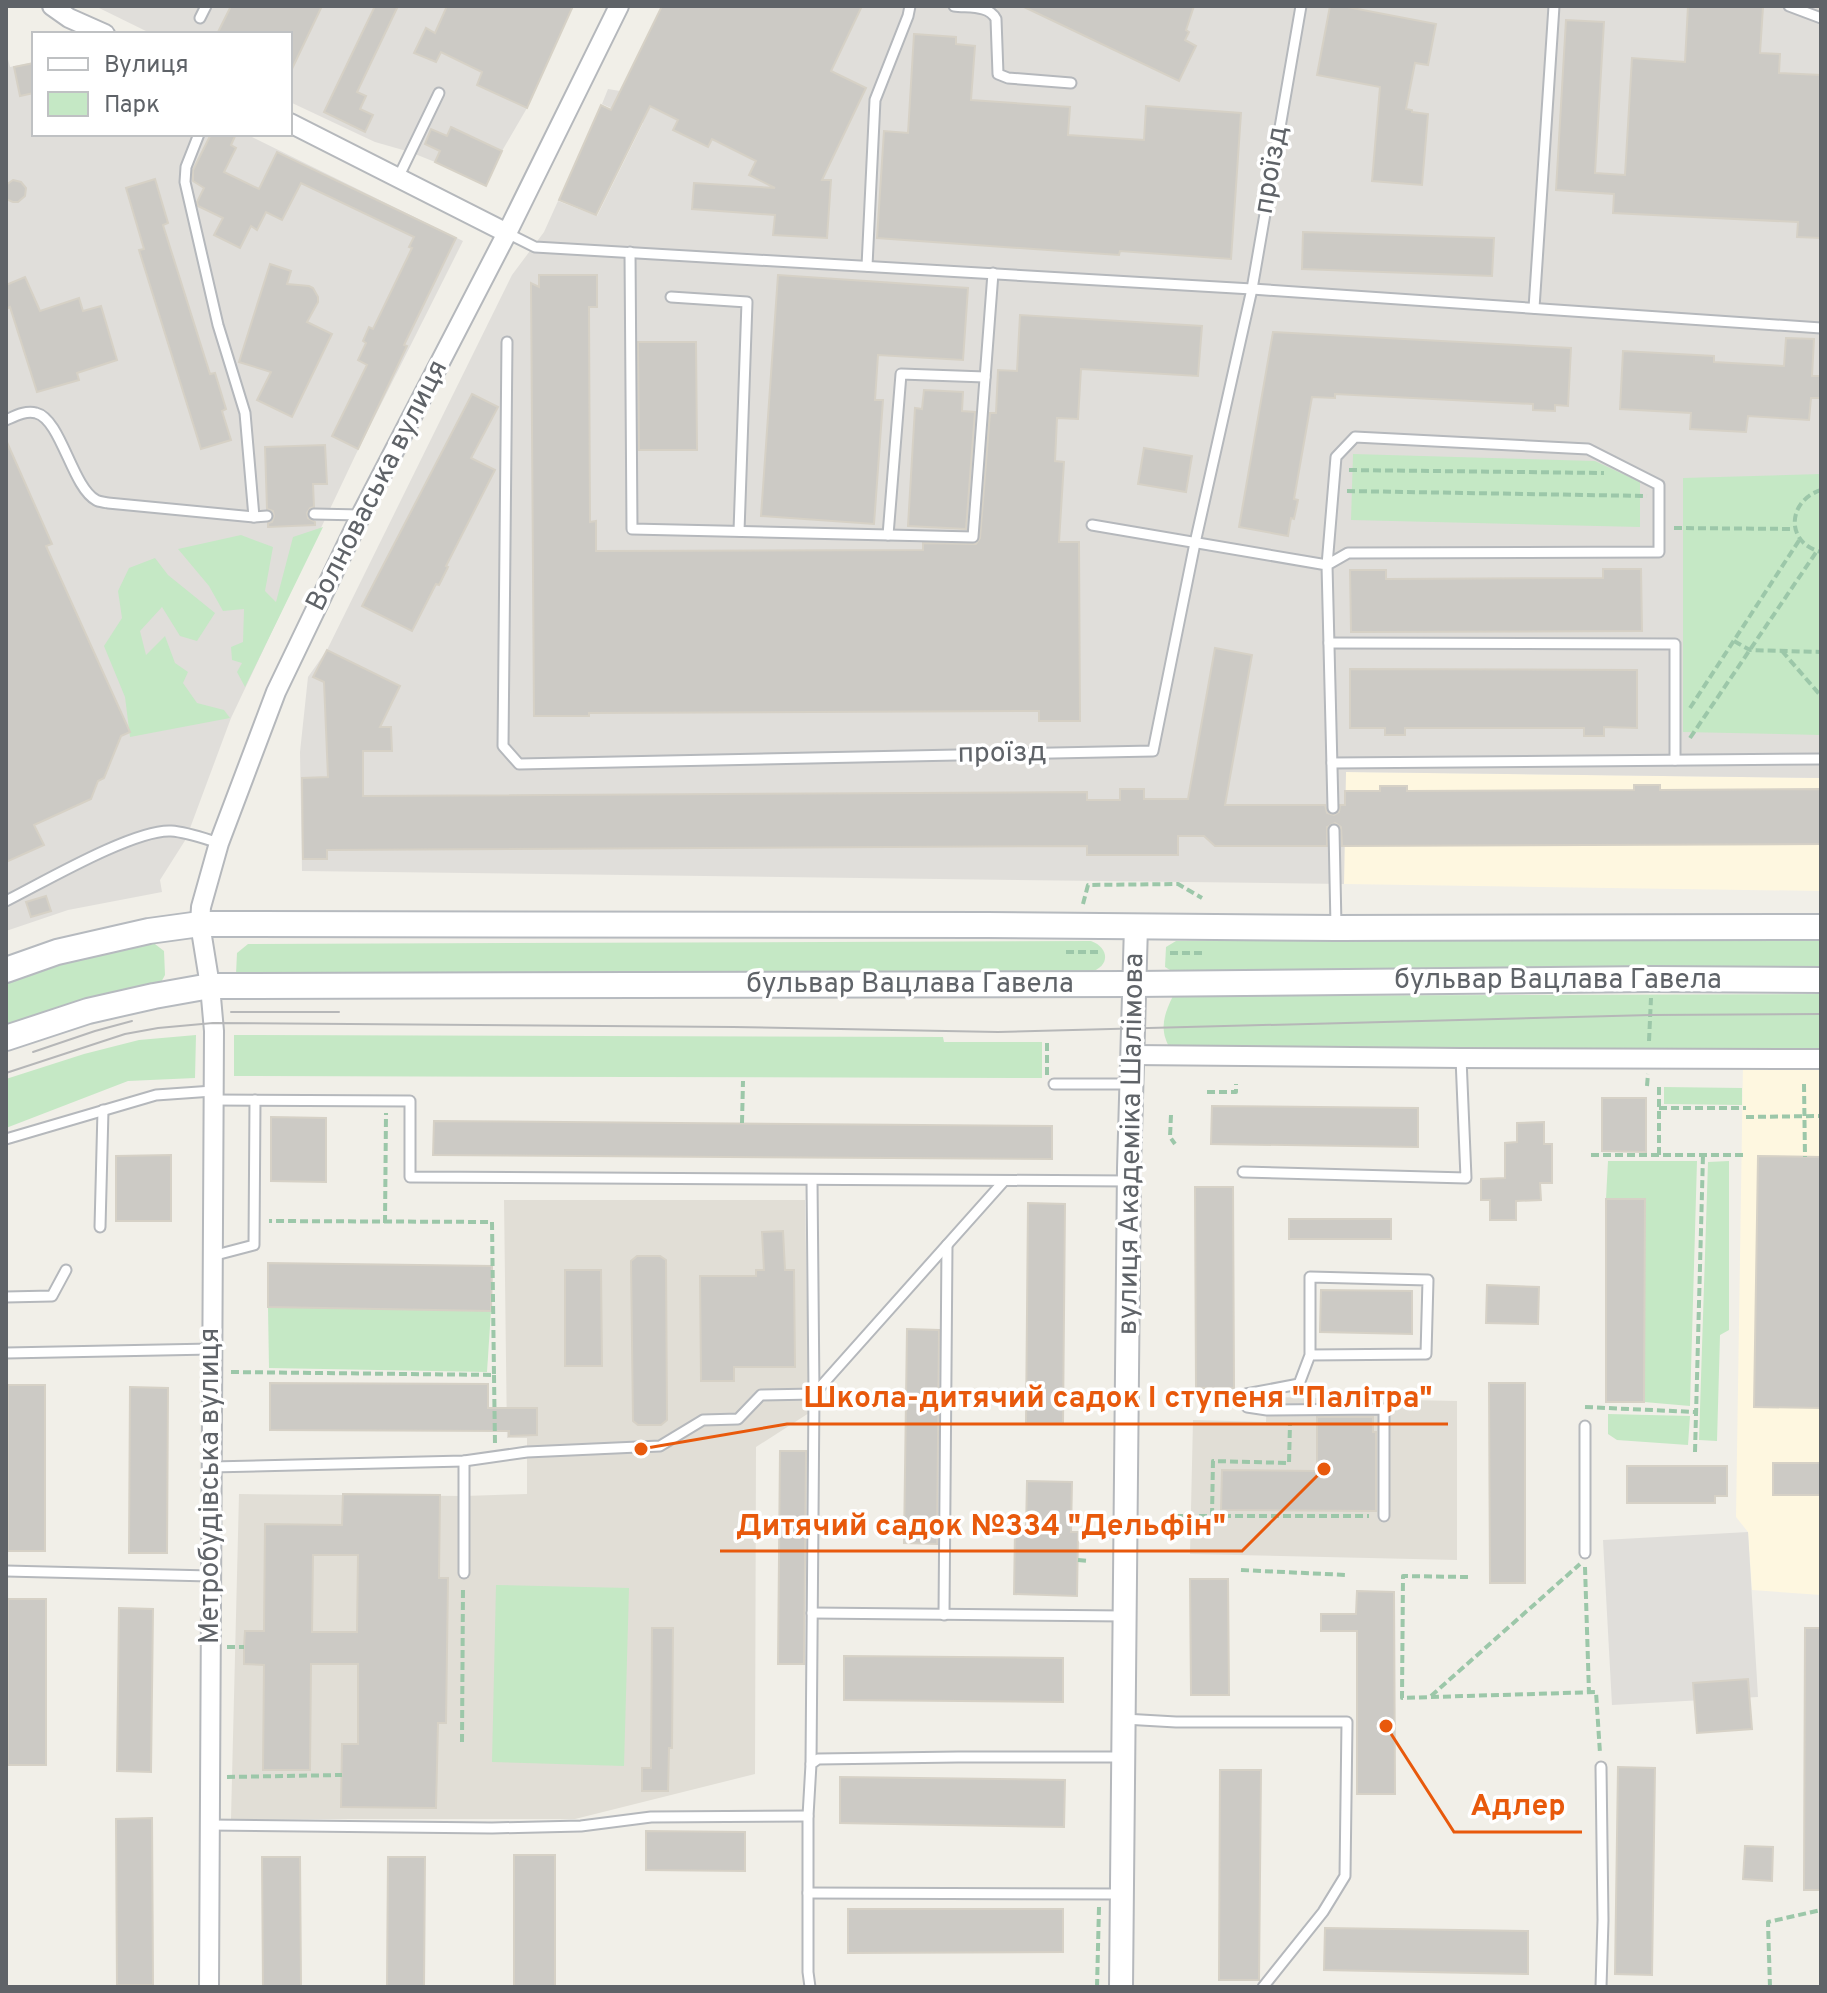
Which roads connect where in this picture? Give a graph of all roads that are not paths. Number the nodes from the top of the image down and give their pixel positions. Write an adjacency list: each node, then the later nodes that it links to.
1 (52, 6): 11 (street)
2 (206, 6): 9 (lane)
3 (619, 6): 17 (street, Волноваська вулиця)
4 (910, 6): 19 (lane)
5 (954, 6): 12 (lane)
6 (1301, 6): 21 (lane, проїзд)
7 (1554, 6): 23 (lane)
8 (1789, 6): 10 (lane)
9 (200, 18)
10 (1821, 18)
11 (100, 32)
12 (1071, 83)
13 (439, 93): 16 (lane)
14 (292, 124): 16 (street)
15 (198, 136): 31 (lane)
16 (398, 178): 17 (street)
17 (507, 233): 18 (lane); 29 (street, Волноваська вулиця)
18 (630, 252): 19 (lane); 33 (lane)
19 (867, 266): 20 (lane)
20 (993, 273): 21 (lane); 26 (lane)
21 (1252, 289): 23 (lane); 35 (lane, проїзд)
22 (671, 297): 33 (lane)
23 (1534, 308): 24 (lane)
24 (1821, 328)
25 (507, 342): 35 (lane, проїзд)
26 (985, 377): 34 (lane); 34 (lane)
27 (6, 420): 31 (lane)
28 (314, 514): 29 (lane)
29 (361, 515): 43 (street, Волноваська вулиця)
30 (267, 516): 31 (lane)
31 (254, 517)
32 (1092, 525): 35 (lane)
33 (739, 531): 34 (lane)
34 (888, 535)
35 (1195, 543): 36 (lane)
36 (1327, 565): 36 (lane); 37 (lane)
37 (1329, 643): 39 (lane); 40 (lane)
38 (1821, 759): 39 (lane)
39 (1675, 760): 40 (lane)
40 (1332, 763): 41 (lane)
41 (1333, 808)
42 (1334, 830): 48 (lane)
43 (219, 843): 44 (lane); 45 (street, Волноваська вулиця)
44 (6, 901)
45 (200, 924): 46 (main road, бульвар Вацлава Гавела); 49 (main road, бульвар Вацлава Гавела); 52 (street, Волноваська вулиця)
46 (1136, 926): 48 (main road, бульвар Вацлава Гавела); 51 (street, вулиця Академіка Шалімова)
47 (1821, 927): 48 (main road, бульвар Вацлава Гавела)
48 (1336, 928)
49 (6, 970)
50 (1821, 980): 51 (main road, бульвар Вацлава Гавела)
51 (1134, 984): 52 (main road, бульвар Вацлава Гавела); 54 (street, вулиця Академіка Шалімова)
52 (210, 986): 53 (main road, бульвар Вацлава Гавела); 59 (street, Метробудівська вулиця)
53 (6, 1038)
54 (1132, 1055): 55 (street); 58 (street, вулиця Академіка Шалімова)
55 (1461, 1058): 56 (street); 63 (lane)
56 (1821, 1059)
57 (1050, 1082): 58 (lane)
58 (1131, 1084): 66 (street, вулиця Академіка Шалімова)
59 (213, 1096): 60 (lane); 61 (lane); 69 (street, Метробудівська вулиця)
60 (255, 1100): 64 (lane); 69 (lane)
61 (103, 1110): 62 (lane); 67 (lane)
62 (6, 1139)
63 (1243, 1172)
64 (812, 1180): 65 (lane); 75 (lane)
65 (1004, 1181): 66 (lane); 68 (lane)
66 (1129, 1181): 88 (street, вулиця Академіка Шалімова)
67 (100, 1227)
68 (947, 1245): 75 (lane); 87 (lane)
69 (212, 1256): 72 (street, Метробудівська вулиця)
70 (66, 1270): 71 (lane)
71 (6, 1297)
72 (212, 1349): 73 (lane); 80 (street, Метробудівська вулиця)
73 (6, 1353)
74 (1310, 1355): 74 (lane); 76 (lane)
75 (814, 1394): 79 (lane); 86 (lane)
76 (1246, 1394)
77 (1247, 1407): 81 (lane)
78 (1585, 1426): 82 (lane)
79 (464, 1461): 80 (lane); 84 (lane)
80 (211, 1467): 85 (street, Метробудівська вулиця)
81 (1384, 1516)
82 (1585, 1553)
83 (6, 1571): 85 (lane)
84 (464, 1573)
85 (210, 1576): 94 (street, Метробудівська вулиця)
86 (812, 1613): 87 (lane); 91 (lane)
87 (944, 1615): 88 (lane)
88 (1125, 1616): 89 (street, вулиця Академіка Шалімова)
89 (1124, 1719): 90 (street, вулиця Академіка Шалімова); 100 (lane)
90 (1124, 1757): 91 (lane); 96 (street, вулиця Академіка Шалімова)
91 (811, 1764): 93 (lane)
92 (1601, 1767): 101 (lane)
93 (808, 1816): 94 (lane); 95 (lane)
94 (209, 1825): 97 (street, Метробудівська вулиця)
95 (808, 1893): 96 (lane); 98 (lane)
96 (1122, 1894): 99 (street, вулиця Академіка Шалімова)
97 (209, 1987)
98 (810, 1987)
99 (1121, 1987)
100 (1263, 1987)
101 (1601, 1987)

